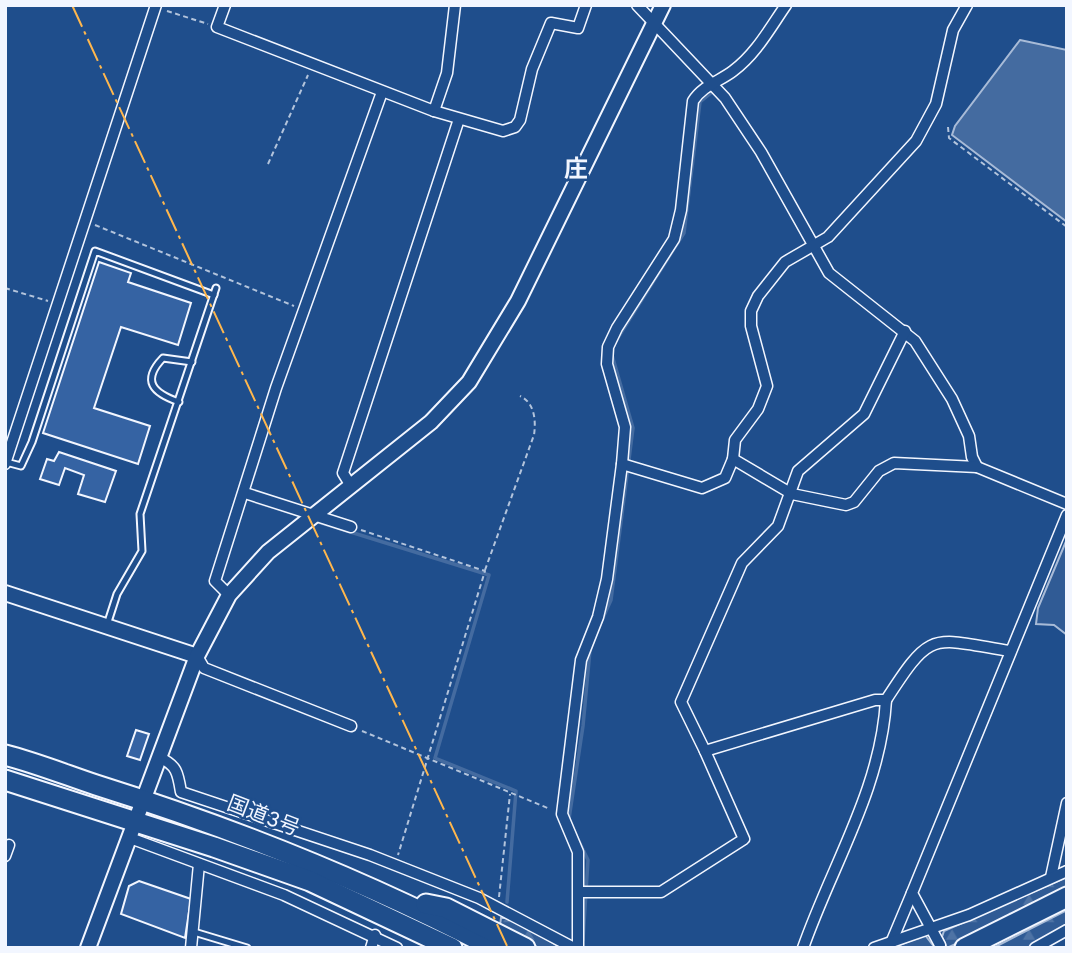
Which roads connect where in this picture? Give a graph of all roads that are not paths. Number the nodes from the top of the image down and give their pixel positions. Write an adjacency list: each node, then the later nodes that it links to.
1 (225, 5): 11 (street)
2 (455, 5): 12 (street)
3 (586, 5): 13 (street)
4 (637, 5): 9 (street)
5 (663, 5): 9 (street)
6 (786, 5): 10 (street)
7 (968, 5): 14 (street)
8 (156, 6): 21 (street)
9 (653, 25): 10 (street); 24 (street)
10 (712, 84): 14 (street); 22 (street)
11 (382, 92): 12 (street); 25 (street)
12 (434, 111): 13 (street)
13 (459, 119): 24 (street)
14 (812, 248): 17 (street); 20 (street)
15 (216, 288): 16 (lane)
16 (214, 295): 18 (lane); 21 (lane)
17 (905, 331): 23 (street); 26 (street)
18 (192, 362): 19 (lane); 19 (lane)
19 (179, 402): 33 (lane)
20 (733, 459): 22 (street); 26 (street)
21 (6, 463)
22 (622, 464): 50 (street)
23 (977, 467): 26 (street); 27 (street)
24 (351, 486): 28 (street)
25 (245, 493): 28 (street); 32 (street)
26 (792, 494): 38 (street)
27 (1067, 504)
28 (314, 515): 30 (street); 32 (street)
29 (1067, 515): 34 (street)
30 (351, 527)
31 (5, 593): 33 (street)
32 (229, 595): 35 (street)
33 (107, 625): 35 (street)
34 (1010, 651): 36 (street); 51 (street)
35 (197, 656): 37 (street); 40 (street)
36 (886, 700): 38 (street); 71 (street)
37 (351, 726)
38 (705, 751): 50 (street)
39 (5, 755): 42 (highway, 国道3号)
40 (160, 758): 42 (street); 70 (street)
41 (5, 780): 44 (highway, 国道3号)
42 (144, 799): 44 (street); 53 (highway, 国道3号)
43 (1067, 803): 49 (street)
44 (133, 830): 47 (street); 62 (street); 67 (highway, 国道3号)
45 (9, 845): 46 (street)
46 (5, 856)
47 (199, 864): 57 (street); 58 (street)
48 (1067, 871): 49 (street)
49 (1051, 877): 55 (street)
50 (580, 892): 70 (street)
51 (912, 893): 55 (street); 59 (street)
52 (1067, 897): 73 (highway)
53 (401, 899): 68 (highway, 国道3号); 69 (highway)
54 (1067, 905): 74 (highway)
55 (932, 928): 59 (street); 61 (street)
56 (1067, 930): 60 (street)
57 (194, 932): 63 (street); 64 (lane)
58 (375, 935): 65 (street); 66 (street)
59 (891, 943): 72 (street)
60 (1050, 943): 75 (street)
61 (940, 945)
62 (88, 948)
63 (191, 948)
64 (247, 948)
65 (371, 948)
66 (397, 948)
67 (452, 948)
68 (494, 948)
69 (525, 948)
70 (576, 948)
71 (803, 948)
72 (874, 948)
73 (965, 948)
74 (981, 948)
75 (1035, 948)

